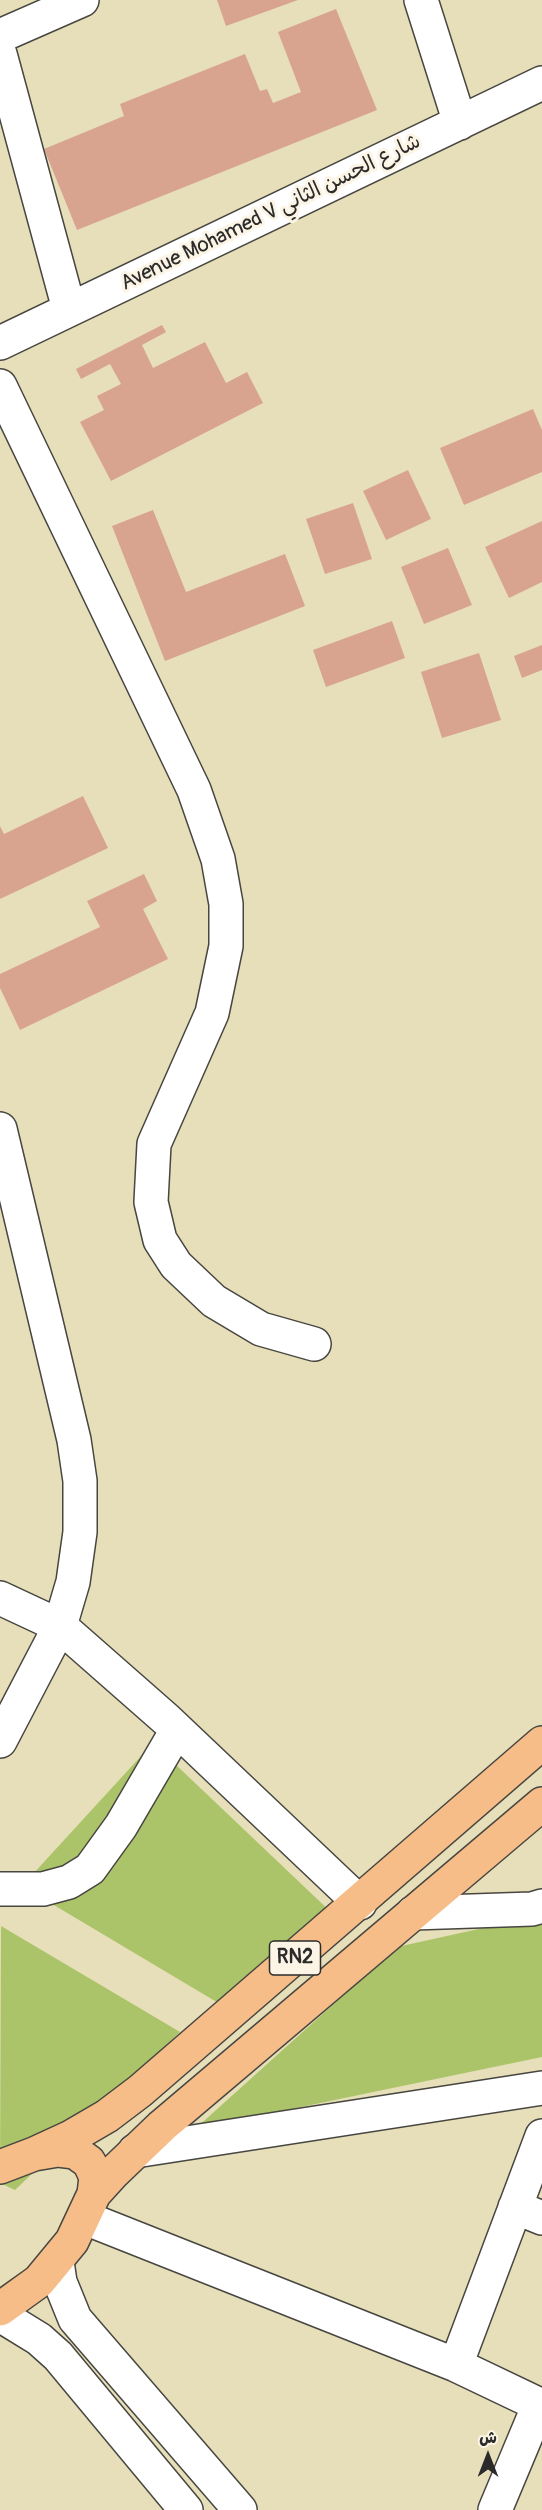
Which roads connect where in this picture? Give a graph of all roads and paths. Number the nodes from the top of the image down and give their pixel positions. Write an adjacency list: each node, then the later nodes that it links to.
1 (82, 0): 3 (street)
2 (421, 0): 6 (street)
3 (0, 36)
4 (2, 67): 7 (street)
5 (542, 83): 6 (street, Avenue Mohamed V شارع الحسن الثاني)
6 (460, 123): 7 (street, Avenue Mohamed V شارع الحسن الثاني)
7 (69, 309): 8 (street, Avenue Mohamed V شارع الحسن الثاني)
8 (0, 343)
9 (0, 386): 11 (street)
10 (0, 1129): 13 (street)
11 (314, 1344)
12 (0, 1598): 13 (street)
13 (60, 1626): 14 (street); 15 (street)
14 (177, 1730): 18 (street); 19 (street)
15 (0, 1742)
16 (542, 1743): 19 (highway, RN2)
17 (542, 1804): 21 (highway, RN2)
18 (0, 1889)
19 (360, 1903): 25 (highway, RN2)
20 (538, 1905): 21 (street)
21 (413, 1913): 24 (highway, RN2)
22 (542, 2088): 24 (street)
23 (542, 2136): 28 (street)
24 (135, 2151): 27 (highway, RN2)
25 (34, 2154): 26 (highway, RN2); 27 (highway, RN2)
26 (0, 2167)
27 (89, 2206): 29 (highway, RN2); 32 (street)
28 (529, 2213): 32 (street)
29 (57, 2262): 30 (highway, RN2); 35 (street)
30 (0, 2309)
31 (0, 2315): 34 (street)
32 (456, 2365): 33 (street)
33 (540, 2405): 36 (street)
34 (186, 2510)
35 (240, 2510)
36 (495, 2510)

